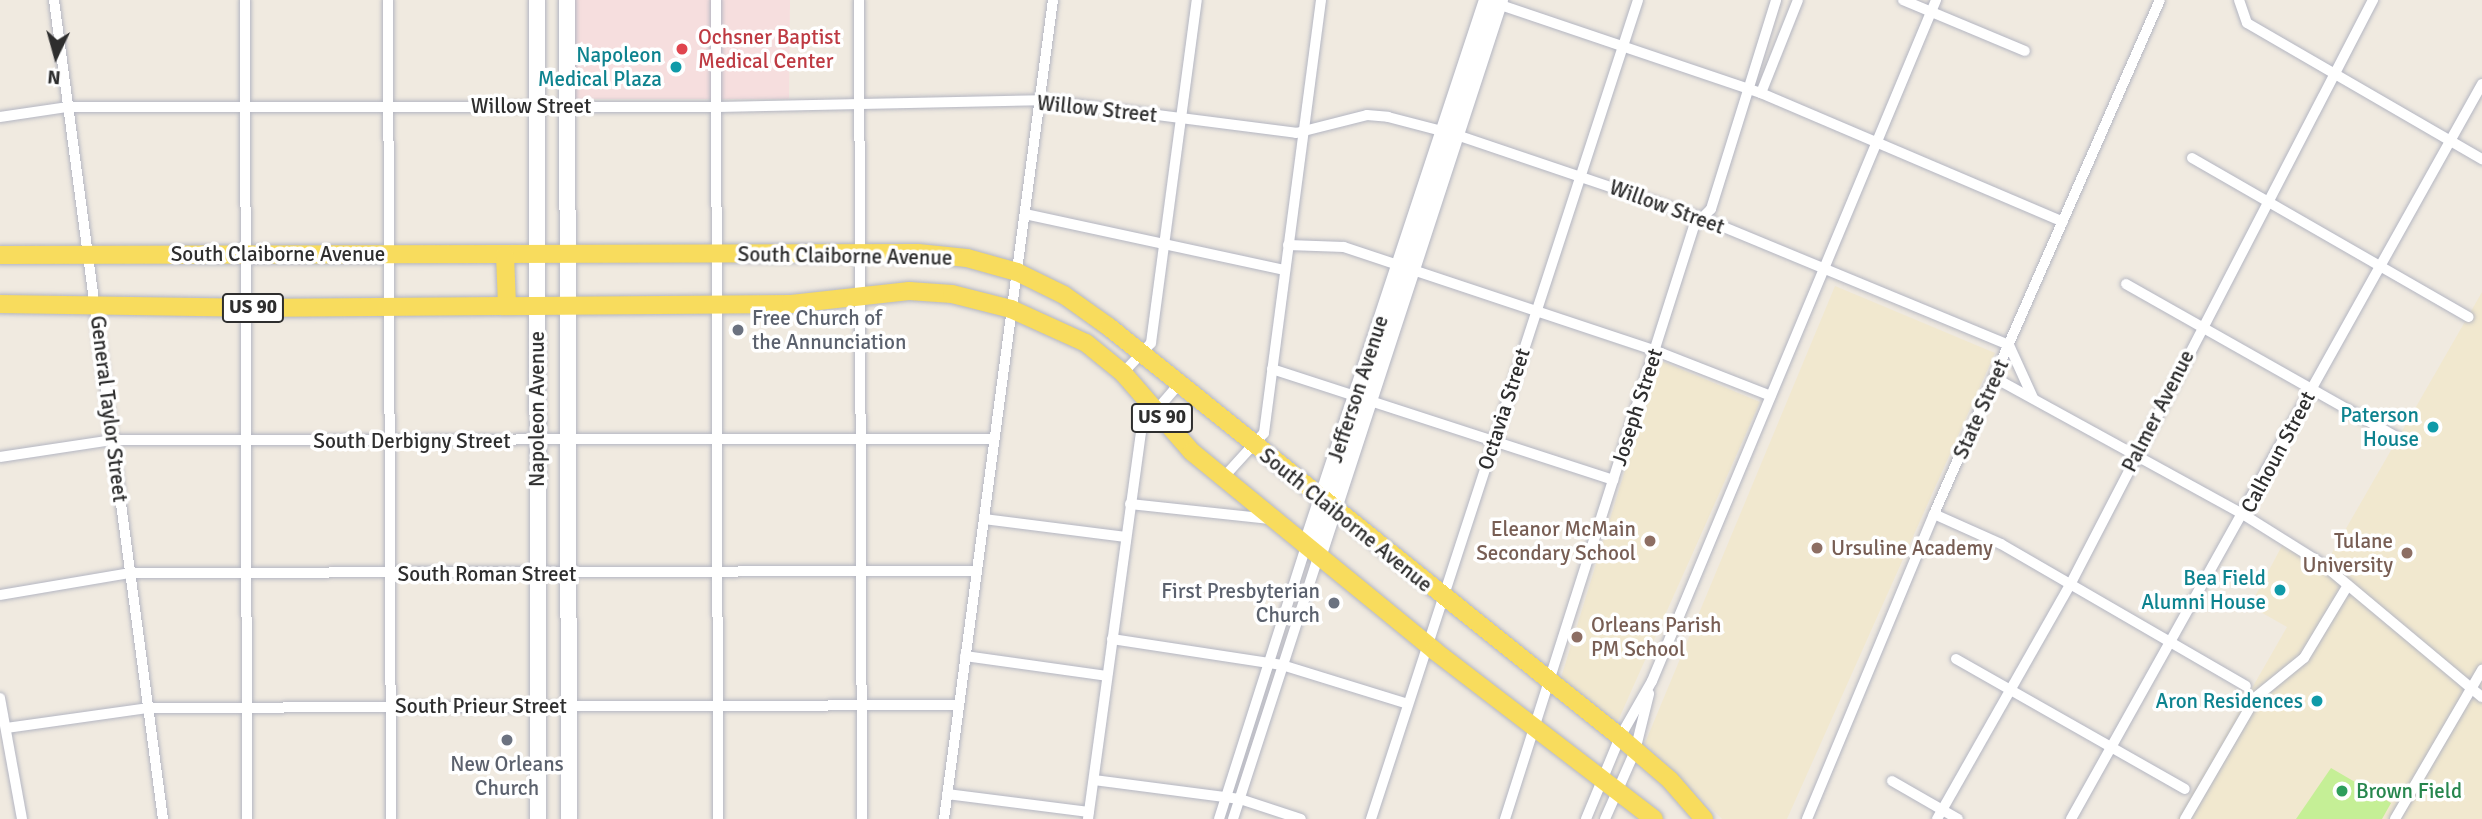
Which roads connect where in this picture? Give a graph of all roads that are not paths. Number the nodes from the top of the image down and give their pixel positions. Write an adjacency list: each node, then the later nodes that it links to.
1 (54, 0): 32 (street, General Taylor Street)
2 (245, 0): 29 (street)
3 (388, 0): 33 (street)
4 (537, 0): 30 (main road, Napoleon Avenue)
5 (568, 0): 31 (main road, Napoleon Avenue)
6 (716, 0): 34 (street)
7 (859, 0): 28 (street)
8 (1053, 0): 27 (street)
9 (1197, 0): 36 (street)
10 (1321, 0): 37 (street)
11 (1638, 0): 21 (street, Octavia Street)
12 (1776, 0): 25 (street, Joseph Street)
13 (1798, 0): 26 (street)
14 (1903, 0): 20 (street)
15 (1936, 0): 20 (street)
16 (2160, 0): 47 (street, State Street)
17 (2239, 0): 23 (street)
18 (2373, 0): 23 (street, Palmer Avenue)
19 (1492, 1): 21 (street); 38 (main road, Jefferson Avenue)
20 (1931, 12): 22 (street); 40 (street)
21 (1623, 46): 25 (street); 43 (street, Octavia Street)
22 (2025, 51)
23 (2334, 74): 39 (street); 44 (street, Palmer Avenue)
24 (2482, 84): 39 (street, Calhoun Street)
25 (1748, 88): 26 (street); 46 (street, Joseph Street)
26 (1761, 93): 40 (street)
27 (1040, 100): 28 (street, Willow Street); 36 (street, Willow Street); 45 (street)
28 (860, 104): 34 (street, Willow Street); 50 (street)
29 (246, 106): 32 (street, Willow Street); 33 (street, Willow Street); 51 (street)
30 (537, 106): 31 (street, Willow Street); 33 (street, Willow Street); 56 (main road, Napoleon Avenue)
31 (568, 106): 34 (street, Willow Street); 57 (main road, Napoleon Avenue)
32 (68, 107): 35 (street, Willow Street); 54 (street, General Taylor Street)
33 (388, 107): 52 (street)
34 (718, 107): 58 (street)
35 (0, 117)
36 (1182, 118): 37 (street, Willow Street); 49 (street)
37 (1304, 130): 38 (street, Willow Street); 48 (street)
38 (1450, 133): 43 (street, Willow Street); 59 (main road, Jefferson Avenue)
39 (2452, 141): 42 (street); 61 (street, Calhoun Street)
40 (1877, 142): 47 (street); 60 (street)
41 (2192, 158): 44 (street)
42 (2482, 159)
43 (1581, 176): 46 (street, Willow Street); 75 (street, Octavia Street)
44 (2267, 201): 61 (street); 77 (street, Palmer Avenue)
45 (1025, 214): 49 (street); 63 (street)
46 (1702, 218): 60 (street, Willow Street); 79 (street, Joseph Street)
47 (2063, 222): 78 (street, State Street)
48 (1288, 244): 59 (street); 62 (street)
49 (1165, 248): 62 (street); 80 (street)
50 (860, 253): 58 (main road, South Claiborne Avenue / US 90); 63 (main road, South Claiborne Avenue / US 90); 65 (street)
51 (246, 254): 52 (main road, South Claiborne Avenue / US 90); 54 (main road, South Claiborne Avenue / US 90); 73 (street)
52 (389, 254): 55 (main road, South Claiborne Avenue / US 90); 72 (street)
53 (0, 255): 54 (main road, South Claiborne Avenue / US 90)
54 (88, 255): 71 (street, General Taylor Street)
55 (505, 255): 56 (main road, South Claiborne Avenue / US 90); 67 (main road)
56 (536, 255): 57 (main road, South Claiborne Avenue / US 90); 68 (main road, Napoleon Avenue)
57 (568, 255): 58 (main road, South Claiborne Avenue / US 90); 69 (main road, Napoleon Avenue)
58 (716, 255): 70 (street)
59 (1406, 267): 75 (street); 87 (main road, Jefferson Avenue)
60 (1823, 268): 78 (street, Willow Street); 86 (street)
61 (2380, 268): 76 (street); 85 (street, Calhoun Street)
62 (1284, 271): 81 (street)
63 (1017, 272): 74 (street); 80 (main road, South Claiborne Avenue / US 90)
64 (2126, 284): 77 (street)
65 (859, 296): 70 (main road, South Claiborne Avenue / US 90); 74 (main road, South Claiborne Avenue / US 90); 96 (street)
66 (0, 303): 71 (main road, South Claiborne Avenue / US 90)
67 (507, 304): 68 (main road, South Claiborne Avenue / US 90); 72 (main road, South Claiborne Avenue / US 90)
68 (536, 304): 69 (main road, South Claiborne Avenue / US 90); 98 (main road, Napoleon Avenue)
69 (568, 304): 70 (main road, South Claiborne Avenue / US 90); 94 (main road, Napoleon Avenue)
70 (716, 304): 95 (street)
71 (95, 305): 73 (main road, South Claiborne Avenue / US 90); 92 (street, General Taylor Street)
72 (388, 307): 73 (main road, South Claiborne Avenue / US 90); 93 (street)
73 (246, 308): 97 (street)
74 (1011, 309): 82 (main road, South Claiborne Avenue / US 90); 90 (street)
75 (1537, 309): 79 (street); 99 (street, Octavia Street)
76 (2468, 317)
77 (2202, 327): 85 (street); 101 (street, Palmer Avenue)
78 (2009, 345): 83 (street, State Street); 88 (street)
79 (1656, 351): 86 (street); 104 (street, Joseph Street)
80 (1143, 355): 82 (street); 84 (main road, South Claiborne Avenue / US 90)
81 (1272, 369): 87 (street); 100 (street)
82 (1123, 373): 89 (main road, South Claiborne Avenue / US 90)
83 (1995, 378): 88 (street); 107 (street, State Street)
84 (1180, 384): 89 (street); 100 (main road, South Claiborne Avenue / US 90)
85 (2312, 390): 91 (street); 108 (street, Calhoun Street)
86 (1771, 396): 135 (street)
87 (1363, 398): 99 (street); 106 (main road, Jefferson Avenue)
88 (2033, 398): 101 (street)
89 (1156, 411): 103 (main road, South Claiborne Avenue / US 90); 105 (street)
90 (993, 439): 96 (street, South Derbigny Street); 109 (street)
91 (2398, 439)
92 (112, 440): 97 (street, South Derbigny Street); 102 (street, South Derbigny Street); 115 (street, General Taylor Street)
93 (390, 440): 97 (street, South Derbigny Street); 98 (street, South Derbigny Street); 118 (street)
94 (568, 440): 95 (street, South Derbigny Street); 98 (street, South Derbigny Street); 120 (main road, Napoleon Avenue)
95 (716, 440): 96 (street, South Derbigny Street); 117 (street)
96 (860, 440): 114 (street)
97 (246, 441): 116 (street)
98 (538, 441): 119 (main road, Napoleon Avenue)
99 (1494, 441): 104 (street); 124 (street, Octavia Street)
100 (1253, 444): 103 (street); 106 (main road, South Claiborne Avenue / US 90)
101 (2136, 454): 108 (street); 121 (street, Palmer Avenue)
102 (0, 457)
103 (1223, 478): 110 (main road, South Claiborne Avenue / US 90)
104 (1613, 480): 134 (street, Joseph Street)
105 (1130, 504): 110 (street); 111 (street)
106 (1328, 506): 112 (main road, Jefferson Avenue); 124 (main road, South Claiborne Avenue / US 90)
107 (1934, 514): 121 (street); 183 (street, State Street)
108 (2244, 515): 122 (street); 126 (street, Calhoun Street)
109 (984, 519): 111 (street); 113 (street)
110 (1272, 519): 112 (main road, South Claiborne Avenue / US 90)
111 (1126, 537): 125 (street)
112 (1312, 552): 127 (main road, South Claiborne Avenue / US 90); 130 (street, Jefferson Avenue); 131 (street, Jefferson Avenue)
113 (976, 571): 114 (street, South Roman Street); 128 (street)
114 (861, 572): 117 (street, South Roman Street); 147 (street)
115 (130, 573): 116 (street, South Roman Street); 123 (street, South Roman Street); 149 (street, General Taylor Street)
116 (247, 573): 118 (street, South Roman Street); 143 (street)
117 (715, 573): 120 (street, South Roman Street); 146 (street)
118 (389, 574): 119 (street, South Roman Street); 148 (street)
119 (538, 574): 120 (street, South Roman Street); 144 (main road, Napoleon Avenue)
120 (568, 574): 145 (main road, Napoleon Avenue)
121 (2071, 583): 126 (street); 138 (street, Palmer Avenue)
122 (2348, 585): 137 (street); 186 (street)
123 (0, 595)
124 (1442, 598): 127 (street, Octavia Street); 134 (main road, South Claiborne Avenue / US 90)
125 (1112, 639): 130 (street); 133 (street)
126 (2172, 642): 136 (street); 153 (street, Calhoun Street)
127 (1428, 645): 141 (street, Octavia Street); 151 (main road, South Claiborne Avenue / US 90)
128 (965, 656): 133 (street); 142 (street)
129 (1956, 659): 138 (street)
130 (1270, 663): 131 (street); 161 (street, Jefferson Avenue)
131 (1282, 664): 141 (street); 162 (street, Jefferson Avenue)
132 (2482, 670): 137 (street)
133 (1107, 676): 156 (street)
134 (1548, 681): 151 (street, Joseph Street); 152 (main road, South Claiborne Avenue / US 90)
135 (1652, 681): 152 (street); 154 (street)
136 (2246, 686)
137 (2471, 688): 139 (street); 187 (street)
138 (2010, 690): 153 (street); 163 (street, Palmer Avenue)
139 (2482, 696)
140 (0, 698): 150 (street)
141 (1408, 704): 177 (street, Octavia Street)
142 (959, 705): 147 (street, South Prieur Street); 160 (street)
143 (247, 706): 148 (street, South Prieur Street); 149 (street, South Prieur Street); 167 (street)
144 (538, 706): 145 (street, South Prieur Street); 148 (street, South Prieur Street); 169 (main road, Napoleon Avenue)
145 (569, 706): 146 (street, South Prieur Street); 170 (main road, Napoleon Avenue)
146 (716, 706): 147 (street, South Prieur Street); 171 (street)
147 (862, 706): 172 (street)
148 (389, 707): 168 (street)
149 (148, 708): 150 (street, South Prieur Street); 166 (street, General Taylor Street)
150 (6, 727): 165 (street)
151 (1533, 728): 155 (main road, South Claiborne Avenue / US 90); 178 (street, Joseph Street)
152 (1620, 737): 154 (main road, South Claiborne Avenue / US 90); 155 (street)
153 (2112, 747): 158 (street); 185 (street, Calhoun Street)
154 (1635, 751): 159 (street); 182 (main road, South Claiborne Avenue / US 90)
155 (1603, 778): 159 (main road, South Claiborne Avenue / US 90); 179 (street)
156 (1094, 780): 161 (street); 164 (street)
157 (1892, 781): 163 (street)
158 (2185, 789)
159 (1619, 790): 180 (street); 181 (main road, South Claiborne Avenue / US 90)
160 (947, 794): 164 (street); 173 (street)
161 (1225, 798): 162 (street); 174 (street, Jefferson Avenue)
162 (1240, 799): 175 (street, Jefferson Avenue); 176 (street)
163 (1939, 814): 184 (street)
164 (1089, 816)
165 (22, 819)
166 (163, 819)
167 (247, 819)
168 (391, 819)
169 (538, 819)
170 (569, 819)
171 (718, 819)
172 (862, 819)
173 (944, 819)
174 (1219, 819)
175 (1233, 819)
176 (1301, 819)
177 (1371, 819)
178 (1505, 819)
179 (1586, 819)
180 (1605, 819)
181 (1654, 819)
182 (1704, 819)
183 (1807, 819)
184 (1958, 819)
185 (2071, 819)
186 (2185, 819)
187 (2395, 819)

